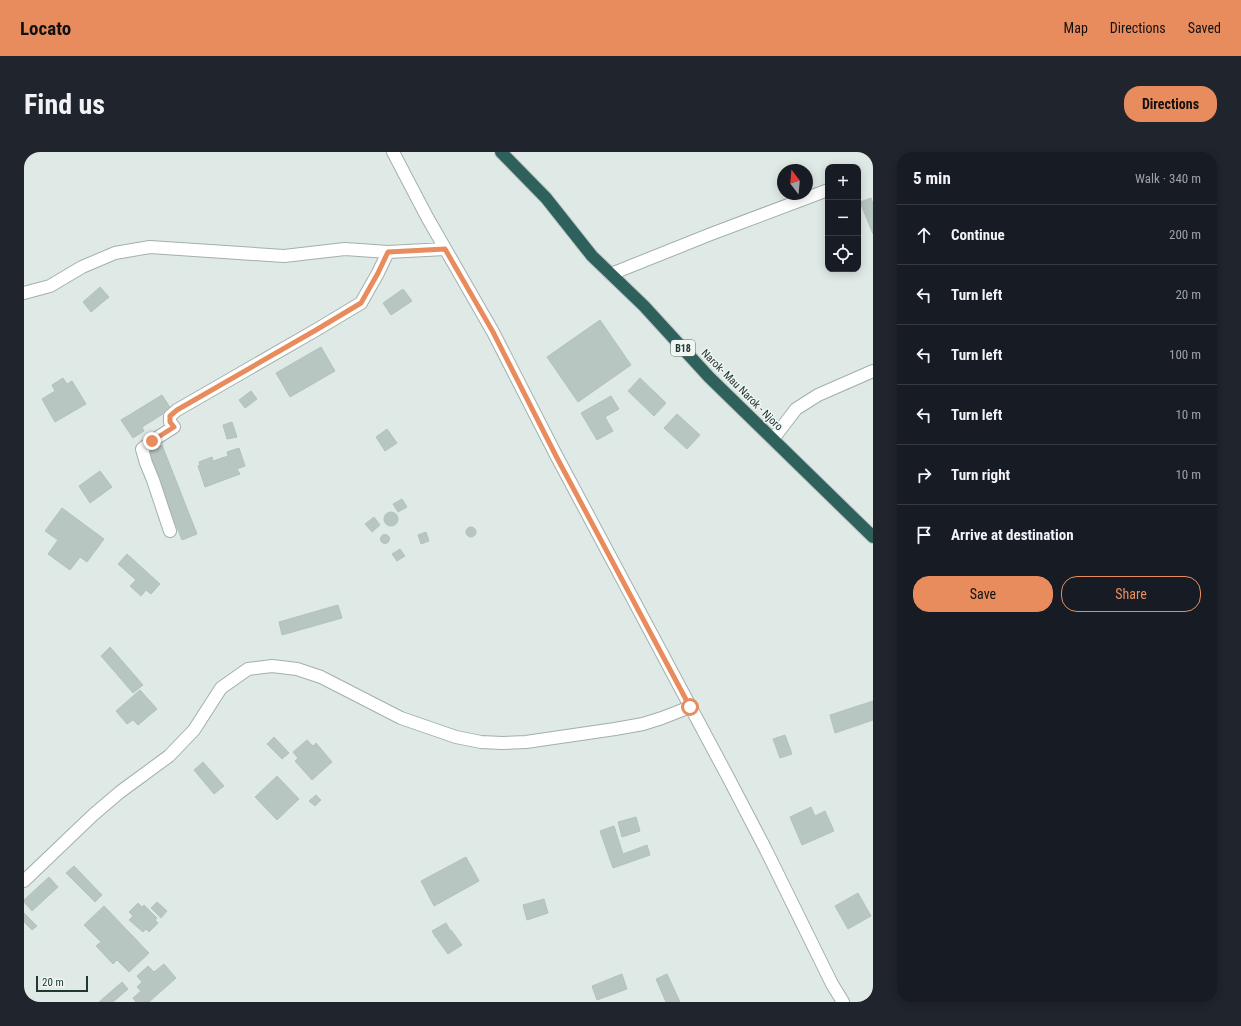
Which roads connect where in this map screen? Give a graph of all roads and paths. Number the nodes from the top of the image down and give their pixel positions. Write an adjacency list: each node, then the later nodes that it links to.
1 (393, 152): 4 (street)
2 (501, 152): 6 (highway, Narok- Mau Narok - Njoro / B18)
3 (825, 191): 6 (street)
4 (445, 249): 5 (street); 12 (street)
5 (388, 252): 7 (street); 10 (street)
6 (611, 274): 9 (highway, Narok- Mau Narok - Njoro / B18)
7 (24, 293)
8 (873, 372): 9 (street)
9 (772, 439): 11 (highway, Narok- Mau Narok - Njoro / B18)
10 (170, 531)
11 (873, 537)
12 (690, 707): 13 (street); 14 (street)
13 (24, 881)
14 (843, 1002)

